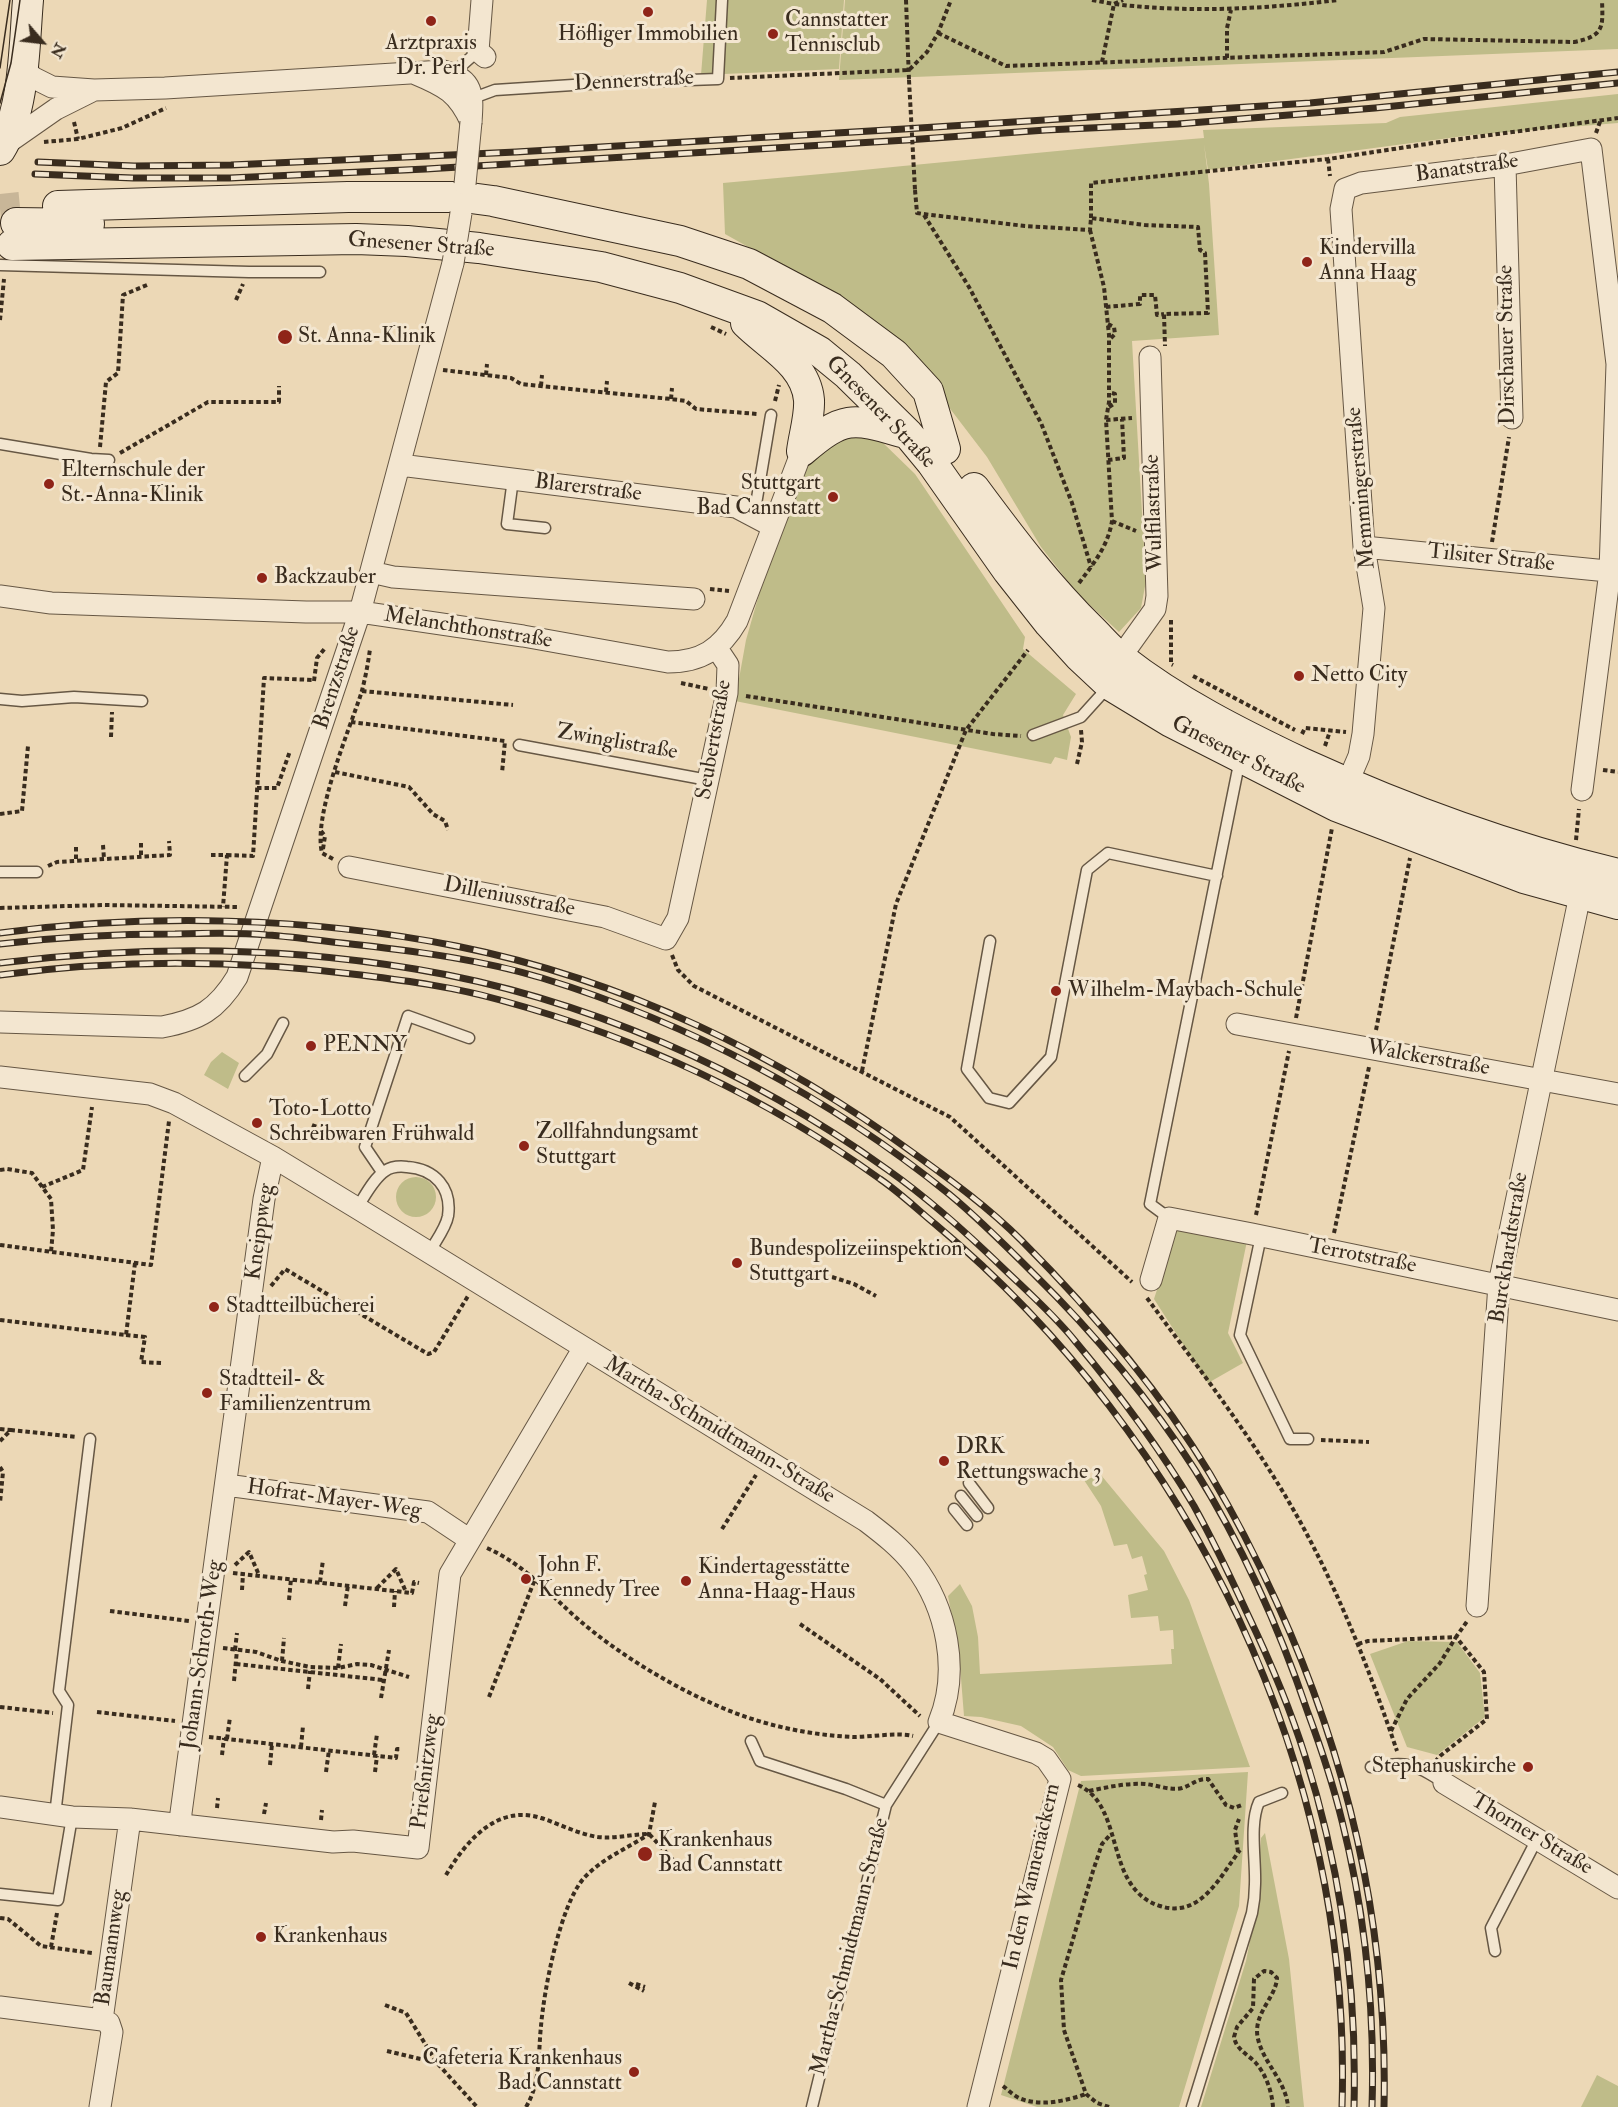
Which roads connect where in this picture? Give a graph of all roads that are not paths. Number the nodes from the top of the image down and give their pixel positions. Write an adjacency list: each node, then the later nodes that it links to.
1 (28, 0): 5 (main road)
2 (483, 0): 4 (street)
3 (722, 0): 8 (lane, Dennerstraße)
4 (481, 54): 6 (lane)
5 (22, 68): 7 (street); 9 (main road)
6 (446, 79): 7 (street); 8 (street)
7 (94, 90): 9 (street)
8 (469, 108): 12 (street, Brenzstraße, bridge)
9 (1, 148)
10 (1505, 165): 11 (street, Banatstraße); 18 (street, Dirschauer Straße); 31 (street, Banatstraße)
11 (1345, 189): 29 (street, Memmingerstraße)
12 (463, 198): 13 (main road); 21 (main road); 24 (street, Brenzstraße, bridge)
13 (11, 241): 14 (lane); 15 (main road, Gnesener Straße); 21 (main road, Gnesener Straße)
14 (320, 272)
15 (727, 304): 19 (main road, Gnesener Straße); 22 (main road)
16 (1150, 357): 36 (street, Wulfilastraße)
17 (771, 415): 26 (lane)
18 (1512, 418)
19 (908, 434): 22 (main road); 36 (main road, Gnesener Straße)
20 (0, 444): 23 (lane)
21 (945, 449): 36 (main road, Gnesener Straße)
22 (802, 451): 27 (street, Seubertstraße)
23 (104, 459)
24 (400, 465): 25 (street, Blarerstraße); 30 (street, Brenzstraße)
25 (513, 479): 26 (street, Blarerstraße); 28 (lane)
26 (745, 512): 27 (street, Blarerstraße)
27 (772, 526): 35 (street, Seubertstraße)
28 (545, 528)
29 (1364, 547): 31 (street, Tilsiter Straße); 44 (street, Memmingerstraße)
30 (371, 572): 33 (street, Melanchthonstraße); 34 (street, Brenzstraße)
31 (1614, 572): 43 (street)
32 (0, 596): 34 (street, Melanchthonstraße)
33 (694, 599)
34 (360, 612): 35 (street, Melanchthonstraße); 54 (street, Brenzstraße)
35 (716, 647): 42 (street, Seubertstraße)
36 (1115, 671): 39 (lane); 41 (main road, Gnesener Straße); 44 (main road, Gnesener Straße)
37 (0, 699): 38 (lane)
38 (142, 701)
39 (1033, 735)
40 (519, 745): 42 (lane, Zwinglistraße)
41 (1240, 758): 44 (main road, Gnesener Straße); 49 (lane)
42 (708, 780): 52 (street, Seubertstraße)
43 (1582, 790)
44 (1342, 795): 48 (main road, Gnesener Straße); 50 (main road, Gnesener Straße)
45 (349, 867): 52 (street, Dilleniusstraße)
46 (0, 872): 47 (lane)
47 (37, 872)
48 (1618, 874)
49 (1217, 876): 53 (lane); 65 (lane)
50 (1580, 895): 51 (main road, Gnesener Straße); 60 (street, Burckhardtstraße)
51 (1618, 904)
52 (666, 939)
53 (990, 941)
54 (0, 1022)
55 (282, 1023): 58 (lane)
56 (1237, 1024): 60 (street, Walckerstraße)
57 (469, 1038): 63 (lane)
58 (245, 1076)
59 (0, 1077): 62 (street, Martha-Schmidtmann-Straße)
60 (1540, 1079): 61 (street, Walckerstraße); 68 (street, Burckhardtstraße)
61 (1618, 1094)
62 (273, 1157): 64 (street, Martha-Schmidtmann-Straße); 75 (street, Kneippweg)
63 (382, 1173): 64 (lane); 67 (lane)
64 (357, 1208): 67 (street, Martha-Schmidtmann-Straße)
65 (1169, 1218): 66 (street, Terrotstraße); 69 (street)
66 (1257, 1235): 68 (street, Terrotstraße); 73 (lane)
67 (429, 1253): 71 (street, Martha-Schmidtmann-Straße)
68 (1499, 1284): 70 (street, Terrotstraße); 82 (street, Burckhardtstraße)
69 (1143, 1285)
70 (1618, 1310)
71 (583, 1349): 81 (street, Prießnitzweg); 83 (street, Martha-Schmidtmann-Straße)
72 (90, 1439): 90 (lane)
73 (1308, 1439)
74 (969, 1484): 77 (lane)
75 (226, 1485): 81 (street, Hofrat-Mayer-Weg); 92 (street, Johann-Schroth-Weg)
76 (961, 1496): 79 (lane)
77 (988, 1508)
78 (954, 1509): 80 (lane)
79 (977, 1516)
80 (967, 1525)
81 (470, 1540): 92 (street, Prießnitzweg)
82 (1477, 1606)
83 (930, 1719): 88 (lane, Martha-Schmidtmann-Straße); 101 (street, In den Wannenäckern)
84 (751, 1741): 88 (lane)
85 (1371, 1767): 86 (lane)
86 (1436, 1777): 93 (street, Thorner Straße)
87 (1282, 1793): 102 (lane)
88 (886, 1805): 100 (lane, Martha-Schmidtmann-Straße)
89 (0, 1807): 90 (street, Prießnitzweg)
90 (64, 1816): 91 (street, Prießnitzweg); 95 (lane)
91 (130, 1819): 92 (street, Prießnitzweg); 98 (street, Baumannweg)
92 (181, 1825)
93 (1537, 1839): 94 (street, Thorner Straße); 96 (lane)
94 (1618, 1887)
95 (0, 1893)
96 (1495, 1950)
97 (0, 2007): 98 (street)
98 (102, 2020): 99 (street, Baumannweg)
99 (100, 2107)
100 (812, 2107)
101 (978, 2107)
102 (1192, 2107)

